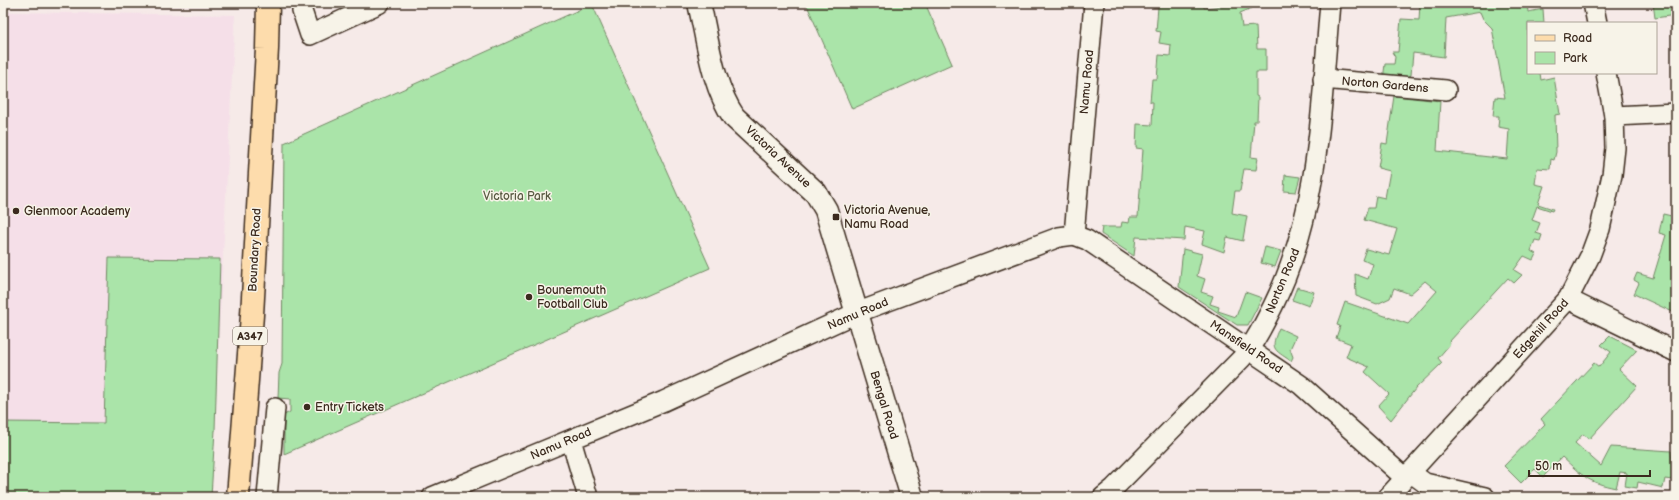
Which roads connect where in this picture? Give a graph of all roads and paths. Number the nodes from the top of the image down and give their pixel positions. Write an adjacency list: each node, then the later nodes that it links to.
1 (268, 3): 22 (main road, Boundary Road / A347)
2 (380, 3): 7 (street)
3 (700, 3): 16 (street, Victoria Avenue)
4 (1094, 3): 14 (street, Namu Road)
5 (1330, 3): 10 (street, Norton Road)
6 (1593, 3): 8 (street)
7 (302, 11)
8 (1597, 22)
9 (1606, 74): 13 (street, Edgehill Road)
10 (1323, 79): 11 (street, Norton Gardens); 17 (street, Norton Road)
11 (1446, 90)
12 (1676, 113): 13 (street)
13 (1614, 116): 15 (street, Edgehill Road)
14 (1074, 235): 16 (street, Namu Road); 17 (street, Mansfield Road)
15 (1568, 299): 18 (street); 21 (street, Edgehill Road)
16 (856, 313): 20 (street, Namu Road); 26 (street, Bengal Road)
17 (1249, 349): 21 (street, Mansfield Road); 27 (street, Norton Road)
18 (1676, 352)
19 (275, 408): 23 (street)
20 (571, 440): 24 (street, Namu Road); 25 (street)
21 (1408, 475): 28 (street, Edgehill Road); 29 (street, Mansfield Road)
22 (238, 497)
23 (267, 497)
24 (432, 497)
25 (588, 497)
26 (912, 497)
27 (1103, 497)
28 (1388, 497)
29 (1485, 497)

